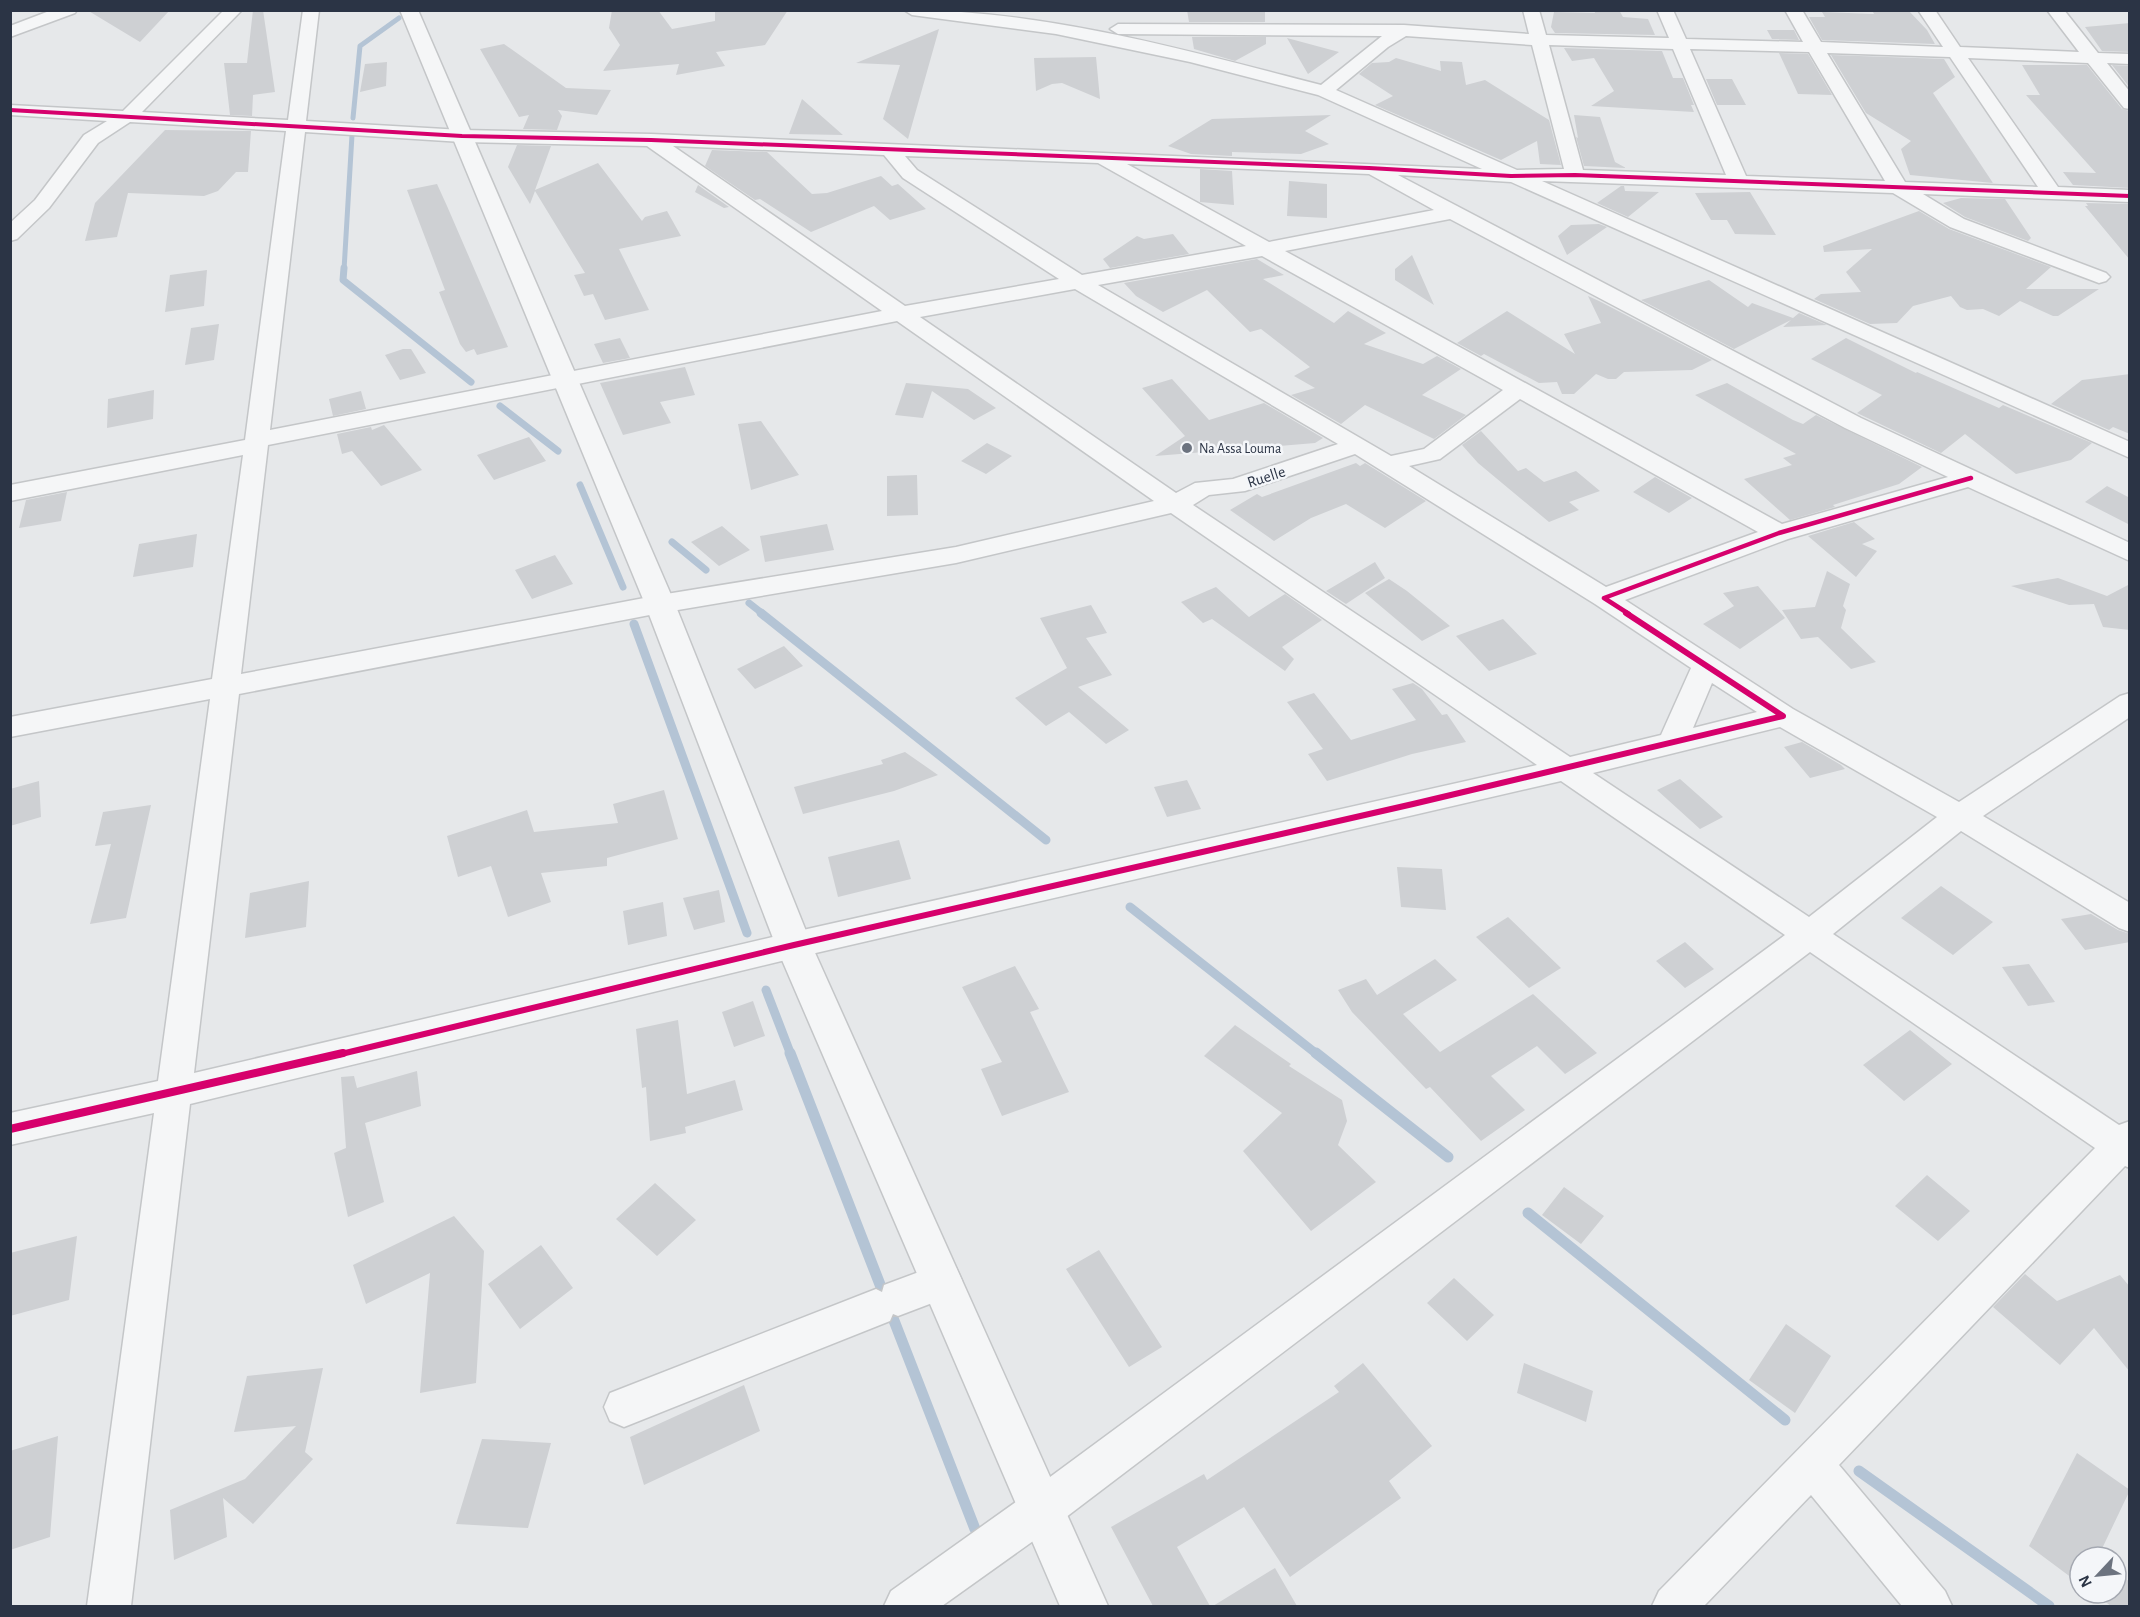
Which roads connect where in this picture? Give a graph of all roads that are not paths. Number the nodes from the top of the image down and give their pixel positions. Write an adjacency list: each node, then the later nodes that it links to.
1 (69, 10): 16 (street)
2 (234, 10): 27 (street)
3 (311, 10): 28 (street)
4 (409, 10): 29 (street)
5 (912, 10): 14 (street)
6 (1057, 10): 14 (street)
7 (1216, 10): 15 (street)
8 (1401, 10): 17 (street)
9 (1531, 10): 18 (street)
10 (1665, 10): 19 (street)
11 (1793, 10): 20 (street)
12 (1926, 10): 21 (street)
13 (2055, 10): 22 (street)
14 (1056, 29): 15 (street); 24 (street)
15 (1208, 30): 17 (street)
16 (10, 32)
17 (1405, 32): 18 (street); 24 (street)
18 (1539, 40): 19 (street); 35 (street)
19 (1678, 43): 20 (street); 36 (street)
20 (1814, 47): 21 (street); 37 (street)
21 (1953, 52): 22 (street); 38 (street)
22 (2092, 57): 23 (street); 25 (street)
23 (2130, 59)
24 (1324, 91): 34 (street)
25 (2130, 104)
26 (10, 110): 27 (street)
27 (128, 116): 28 (street); 41 (street)
28 (296, 126): 29 (street); 48 (street)
29 (462, 136): 30 (street); 46 (street)
30 (651, 140): 31 (street); 45 (street)
31 (889, 149): 32 (street); 44 (street)
32 (1099, 157): 33 (street); 42 (street)
33 (1369, 168): 34 (street); 40 (street)
34 (1511, 176): 35 (street); 50 (street)
35 (1575, 176): 36 (street)
36 (1739, 182): 37 (street)
37 (1899, 188): 38 (street); 43 (street)
38 (2052, 193): 39 (street)
39 (2130, 196)
40 (1453, 212): 42 (street); 52 (street)
41 (10, 235)
42 (1265, 249): 44 (street); 47 (street)
43 (2099, 277)
44 (1078, 282): 45 (street); 49 (street)
45 (903, 313): 46 (street); 54 (street)
46 (565, 379): 48 (street); 58 (street)
47 (1519, 389): 51 (street); 55 (street)
48 (256, 443): 53 (street); 60 (street)
49 (1357, 445): 51 (street); 54 (street, Ruelle)
50 (2130, 451)
51 (1387, 464): 57 (street)
52 (1971, 478): 55 (street); 56 (street)
53 (10, 493)
54 (1175, 504): 58 (street, Ruelle); 65 (street)
55 (1779, 533): 57 (street)
56 (2130, 553)
57 (1604, 598): 59 (street)
58 (660, 604): 60 (street, Ruelle); 69 (street)
59 (1706, 665): 61 (street); 64 (street)
60 (225, 686): 63 (street, Ruelle); 70 (street)
61 (1783, 716): 64 (street); 66 (street)
62 (2122, 717): 66 (street)
63 (10, 727)
64 (1672, 744): 65 (street)
65 (1565, 770): 68 (street); 69 (street)
66 (1960, 816): 67 (street); 68 (street)
67 (2130, 919)
68 (1810, 934): 72 (street); 76 (street)
69 (794, 945): 70 (street); 73 (street)
70 (174, 1094): 71 (street); 77 (street)
71 (10, 1129)
72 (2126, 1145): 75 (street)
73 (943, 1281): 74 (street); 76 (street)
74 (624, 1407)
75 (1812, 1464): 80 (street); 81 (street)
76 (1042, 1509): 78 (street); 79 (street)
77 (109, 1606)
78 (906, 1606)
79 (1084, 1606)
80 (1674, 1606)
81 (1929, 1606)

